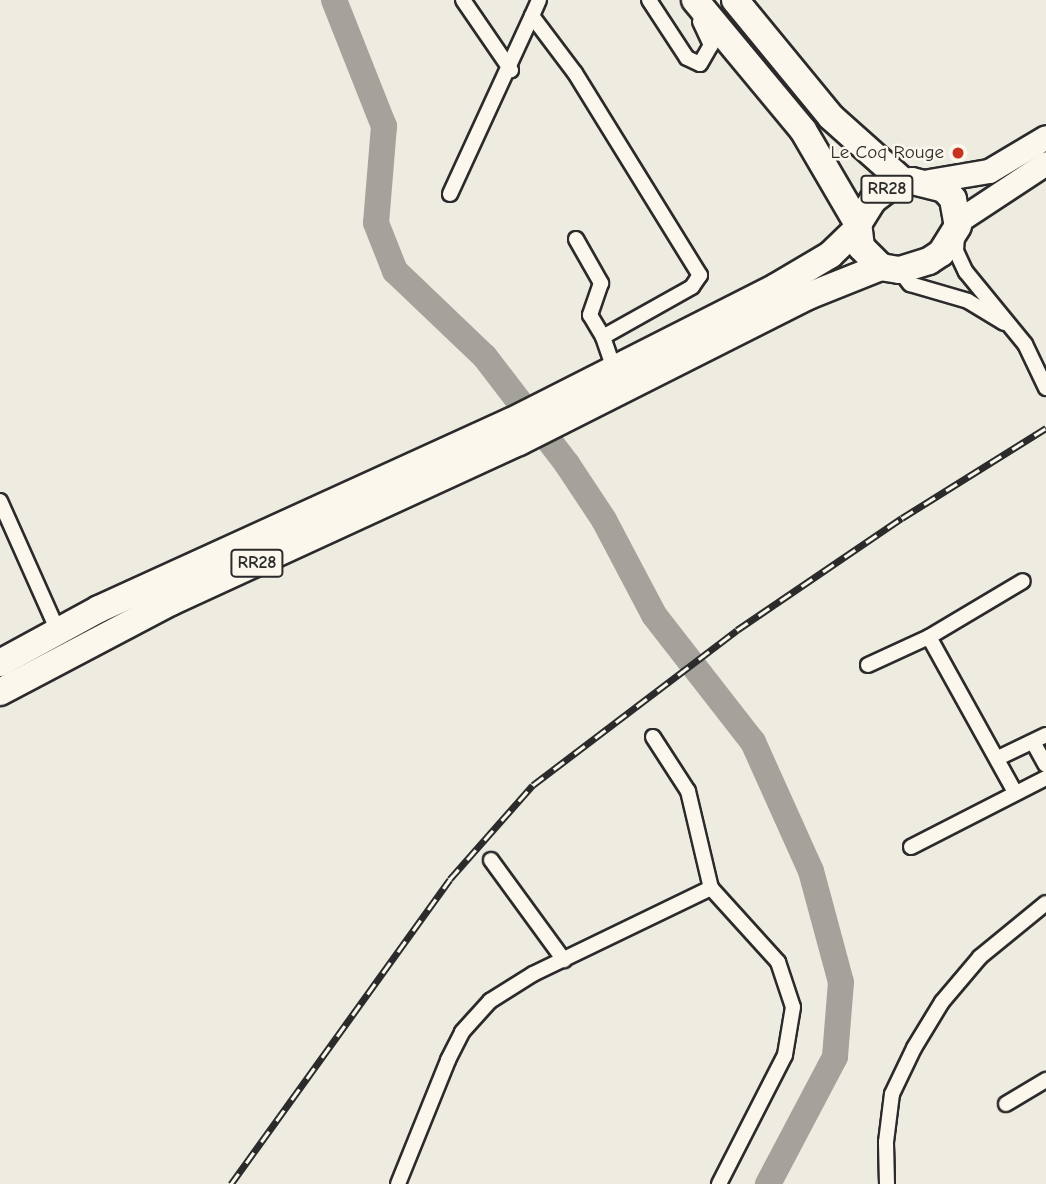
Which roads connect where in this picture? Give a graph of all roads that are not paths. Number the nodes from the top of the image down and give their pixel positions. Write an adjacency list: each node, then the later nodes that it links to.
1 (463, 0): 8 (street)
2 (540, 0): 7 (street)
3 (649, 0): 4 (street)
4 (688, 0)
5 (695, 0): 14 (highway)
6 (735, 0): 11 (highway)
7 (532, 16): 8 (street); 18 (street)
8 (511, 70): 12 (street)
9 (1046, 137): 11 (main road, RR28)
10 (1046, 163): 13 (main road, RR28)
11 (916, 181): 13 (highway, RR28); 14 (highway, RR28)
12 (450, 194)
13 (958, 223): 16 (highway, RR28); 17 (street)
14 (858, 227): 16 (highway, RR28); 19 (highway, RR28)
15 (576, 239): 18 (street)
16 (890, 269): 17 (street); 21 (highway, RR28)
17 (1014, 329): 20 (street)
18 (603, 337): 19 (street)
19 (613, 366): 21 (highway, RR28)
20 (1046, 388)
21 (551, 413): 25 (highway, RR28)
22 (0, 501): 25 (street)
23 (1023, 581): 24 (street)
24 (929, 637): 27 (street); 31 (street)
25 (62, 642): 26 (highway, RR28); 28 (highway, RR28)
26 (0, 663)
27 (868, 665)
28 (0, 692)
29 (653, 737): 37 (street)
30 (1040, 738): 31 (street); 32 (street)
31 (998, 758): 34 (street)
32 (1046, 765)
33 (1046, 778): 34 (street)
34 (1014, 792): 35 (street)
35 (911, 847)
36 (491, 860): 39 (street)
37 (711, 888): 39 (street); 43 (street)
38 (1046, 903): 44 (street)
39 (564, 960): 42 (street)
40 (1046, 1080): 41 (street)
41 (1006, 1104)
42 (398, 1184)
43 (719, 1184)
44 (887, 1184)

